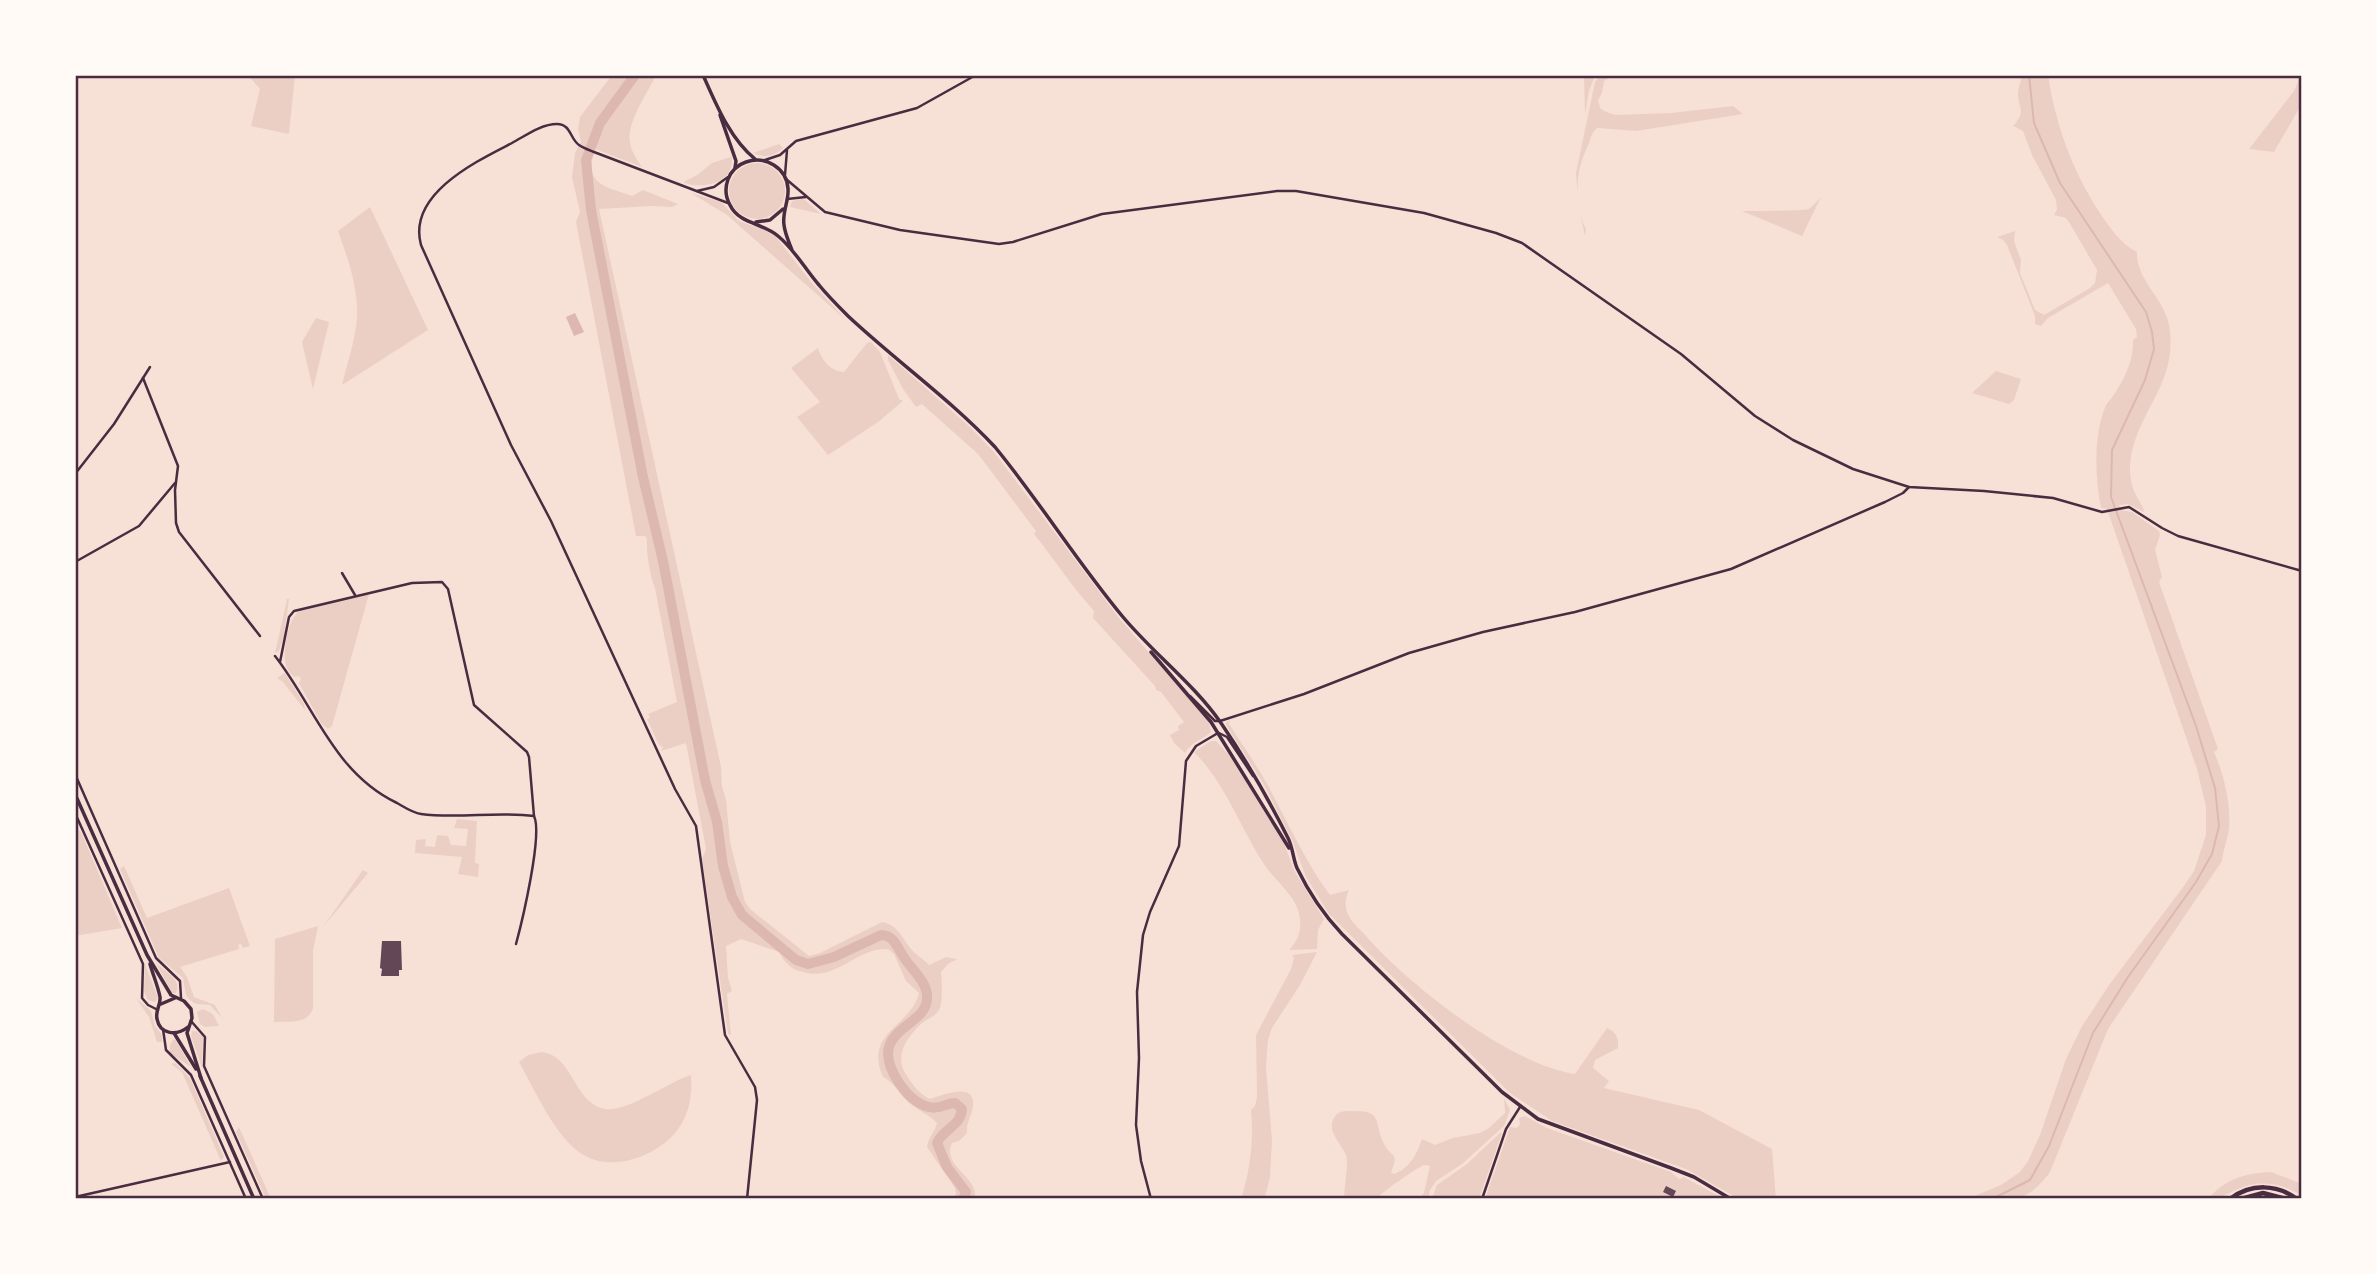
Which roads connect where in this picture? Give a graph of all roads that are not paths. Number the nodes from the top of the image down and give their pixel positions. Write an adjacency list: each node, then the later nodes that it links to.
1 (703, 75): 3 (main road)
2 (976, 75): 4 (street)
3 (718, 106): 5 (main road); 7 (main road)
4 (789, 147): 6 (street); 9 (street)
5 (755, 159): 6 (main road); 7 (main road)
6 (765, 160): 9 (main road)
7 (735, 169): 8 (main road)
8 (730, 175): 10 (street); 13 (main road)
9 (785, 178): 11 (street); 12 (main road)
10 (694, 191): 13 (street); 57 (street)
11 (806, 197): 12 (street); 21 (street)
12 (787, 199): 14 (main road)
13 (728, 203): 15 (main road)
14 (784, 207): 15 (main road); 16 (main road)
15 (751, 222): 16 (main road)
16 (793, 250): 27 (main road)
17 (150, 367): 18 (street)
18 (143, 378): 19 (street); 20 (street)
19 (75, 474)
20 (176, 482): 22 (street); 26 (street)
21 (1909, 487): 23 (street); 31 (street)
22 (75, 562)
23 (2302, 571)
24 (342, 573): 25 (street)
25 (355, 595): 29 (street); 37 (street)
26 (260, 636)
27 (1144, 642): 30 (main road); 31 (main road)
28 (275, 656): 29 (street)
29 (280, 662): 37 (street)
30 (1185, 691): 31 (street); 32 (main road)
31 (1220, 721): 32 (street); 34 (main road)
32 (1218, 733): 34 (street); 38 (main road); 58 (street)
33 (75, 774): 42 (street)
34 (1258, 781): 38 (main road)
35 (75, 794): 40 (main road)
36 (75, 813): 44 (street)
37 (534, 816): 39 (street)
38 (1292, 852): 51 (main road)
39 (516, 944)
40 (147, 955): 41 (main road); 43 (main road)
41 (175, 998): 42 (main road); 43 (main road)
42 (181, 999): 45 (main road)
43 (161, 1004): 44 (main road)
44 (158, 1010): 47 (main road)
45 (191, 1021): 46 (main road); 56 (street)
46 (188, 1027): 48 (main road); 50 (main road)
47 (163, 1029): 48 (main road); 49 (street)
48 (173, 1033): 49 (street); 50 (main road)
49 (165, 1045): 52 (street)
50 (201, 1078): 55 (main road)
51 (1520, 1107): 59 (street); 60 (main road)
52 (230, 1162): 53 (street); 54 (street)
53 (75, 1198)
54 (246, 1199)
55 (254, 1199)
56 (263, 1199)
57 (747, 1199)
58 (1150, 1199)
59 (1482, 1199)
60 (1731, 1199)
61 (2230, 1199): 64 (highway)
62 (2241, 1199): 63 (highway)
63 (2286, 1199)
64 (2297, 1199)

